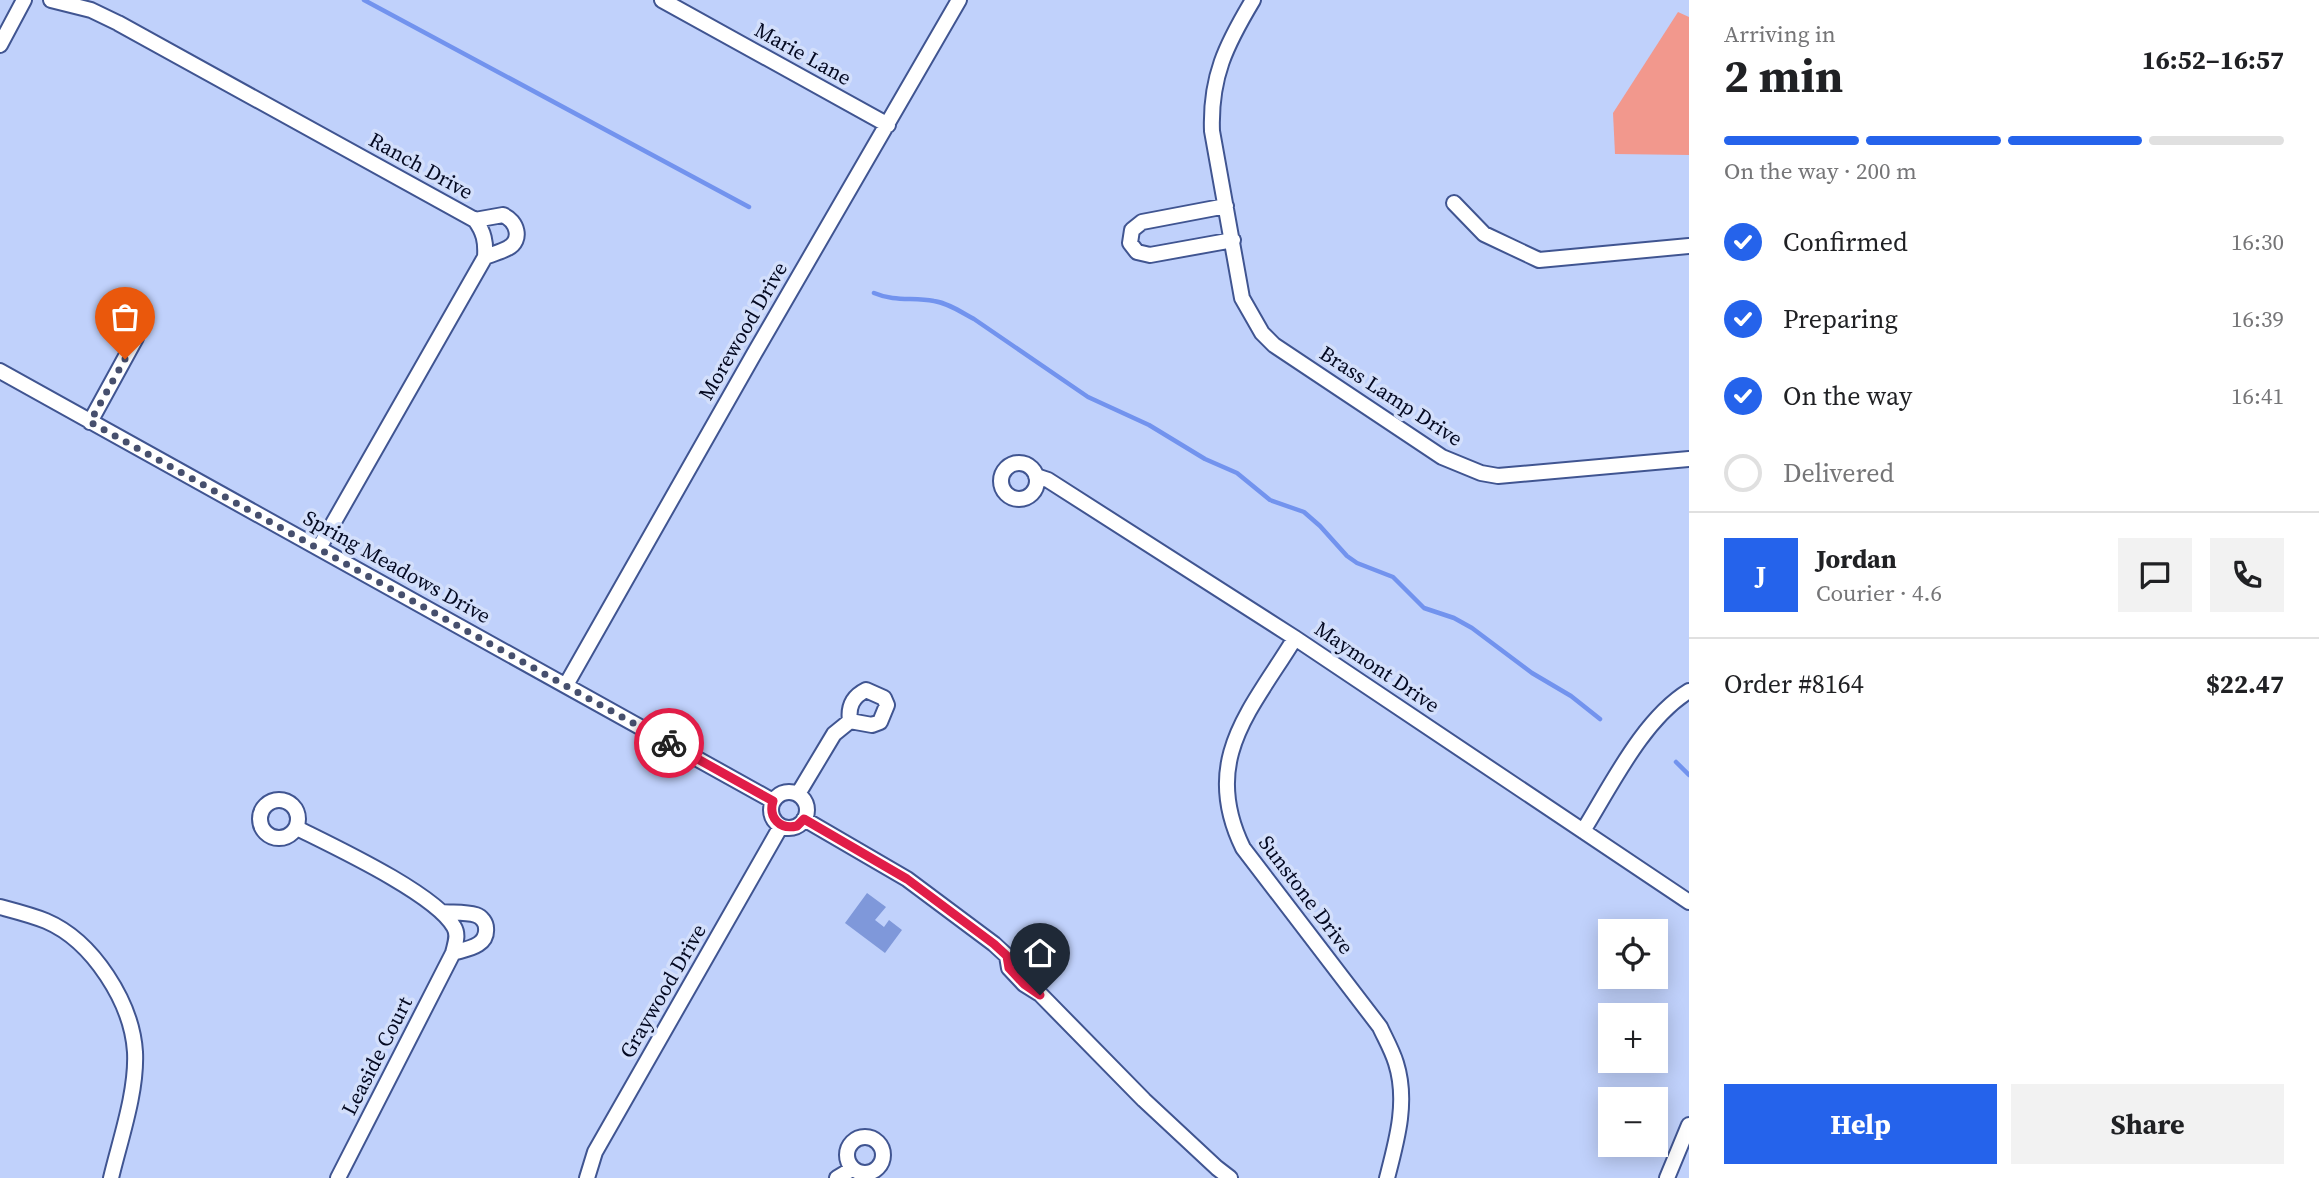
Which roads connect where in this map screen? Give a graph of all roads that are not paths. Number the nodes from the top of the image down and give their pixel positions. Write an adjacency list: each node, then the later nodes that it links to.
1 (24, 0): 6 (street)
2 (51, 0): 10 (street, Ranch Drive)
3 (662, 0): 7 (street, Marie Lane)
4 (959, 0): 7 (street, Morewood Drive)
5 (1253, 0): 9 (street, Brass Lamp Drive)
6 (0, 44)
7 (888, 125): 21 (street, Morewood Drive)
8 (1454, 203): 12 (street)
9 (1226, 206): 11 (street, Brass Lamp Drive); 11 (street)
10 (475, 220): 13 (street, Ranch Drive); 13 (street)
11 (1233, 240): 17 (street, Brass Lamp Drive)
12 (1689, 246)
13 (485, 257): 19 (street)
14 (136, 338): 16 (street)
15 (0, 372): 16 (street, Spring Meadows Drive)
16 (90, 422): 19 (street, Spring Meadows Drive)
17 (1689, 459)
18 (1036, 476): 20 (street, Maymont Drive)
19 (319, 548): 21 (street, Spring Meadows Drive)
20 (1295, 638): 29 (street, Maymont Drive); 42 (street, Sunstone Drive)
21 (566, 685): 25 (street, Spring Meadows Drive)
22 (1689, 691): 29 (street)
23 (850, 721): 24 (street)
24 (798, 794): 25 (street); 26 (street)
25 (773, 801): 27 (street)
26 (804, 819): 27 (street); 36 (street)
27 (781, 826): 39 (street, Graywood Drive)
28 (297, 828): 32 (street)
29 (1583, 831): 30 (street, Maymont Drive)
30 (1689, 902)
31 (0, 907): 37 (street)
32 (442, 912): 33 (street); 33 (street)
33 (453, 953): 38 (street, Leaside Court)
34 (1689, 1125): 43 (street)
35 (852, 1169): 40 (street)
36 (1218, 1173): 41 (street)
37 (111, 1178)
38 (338, 1178)
39 (587, 1178)
40 (837, 1178)
41 (1230, 1178)
42 (1387, 1178)
43 (1667, 1178)

